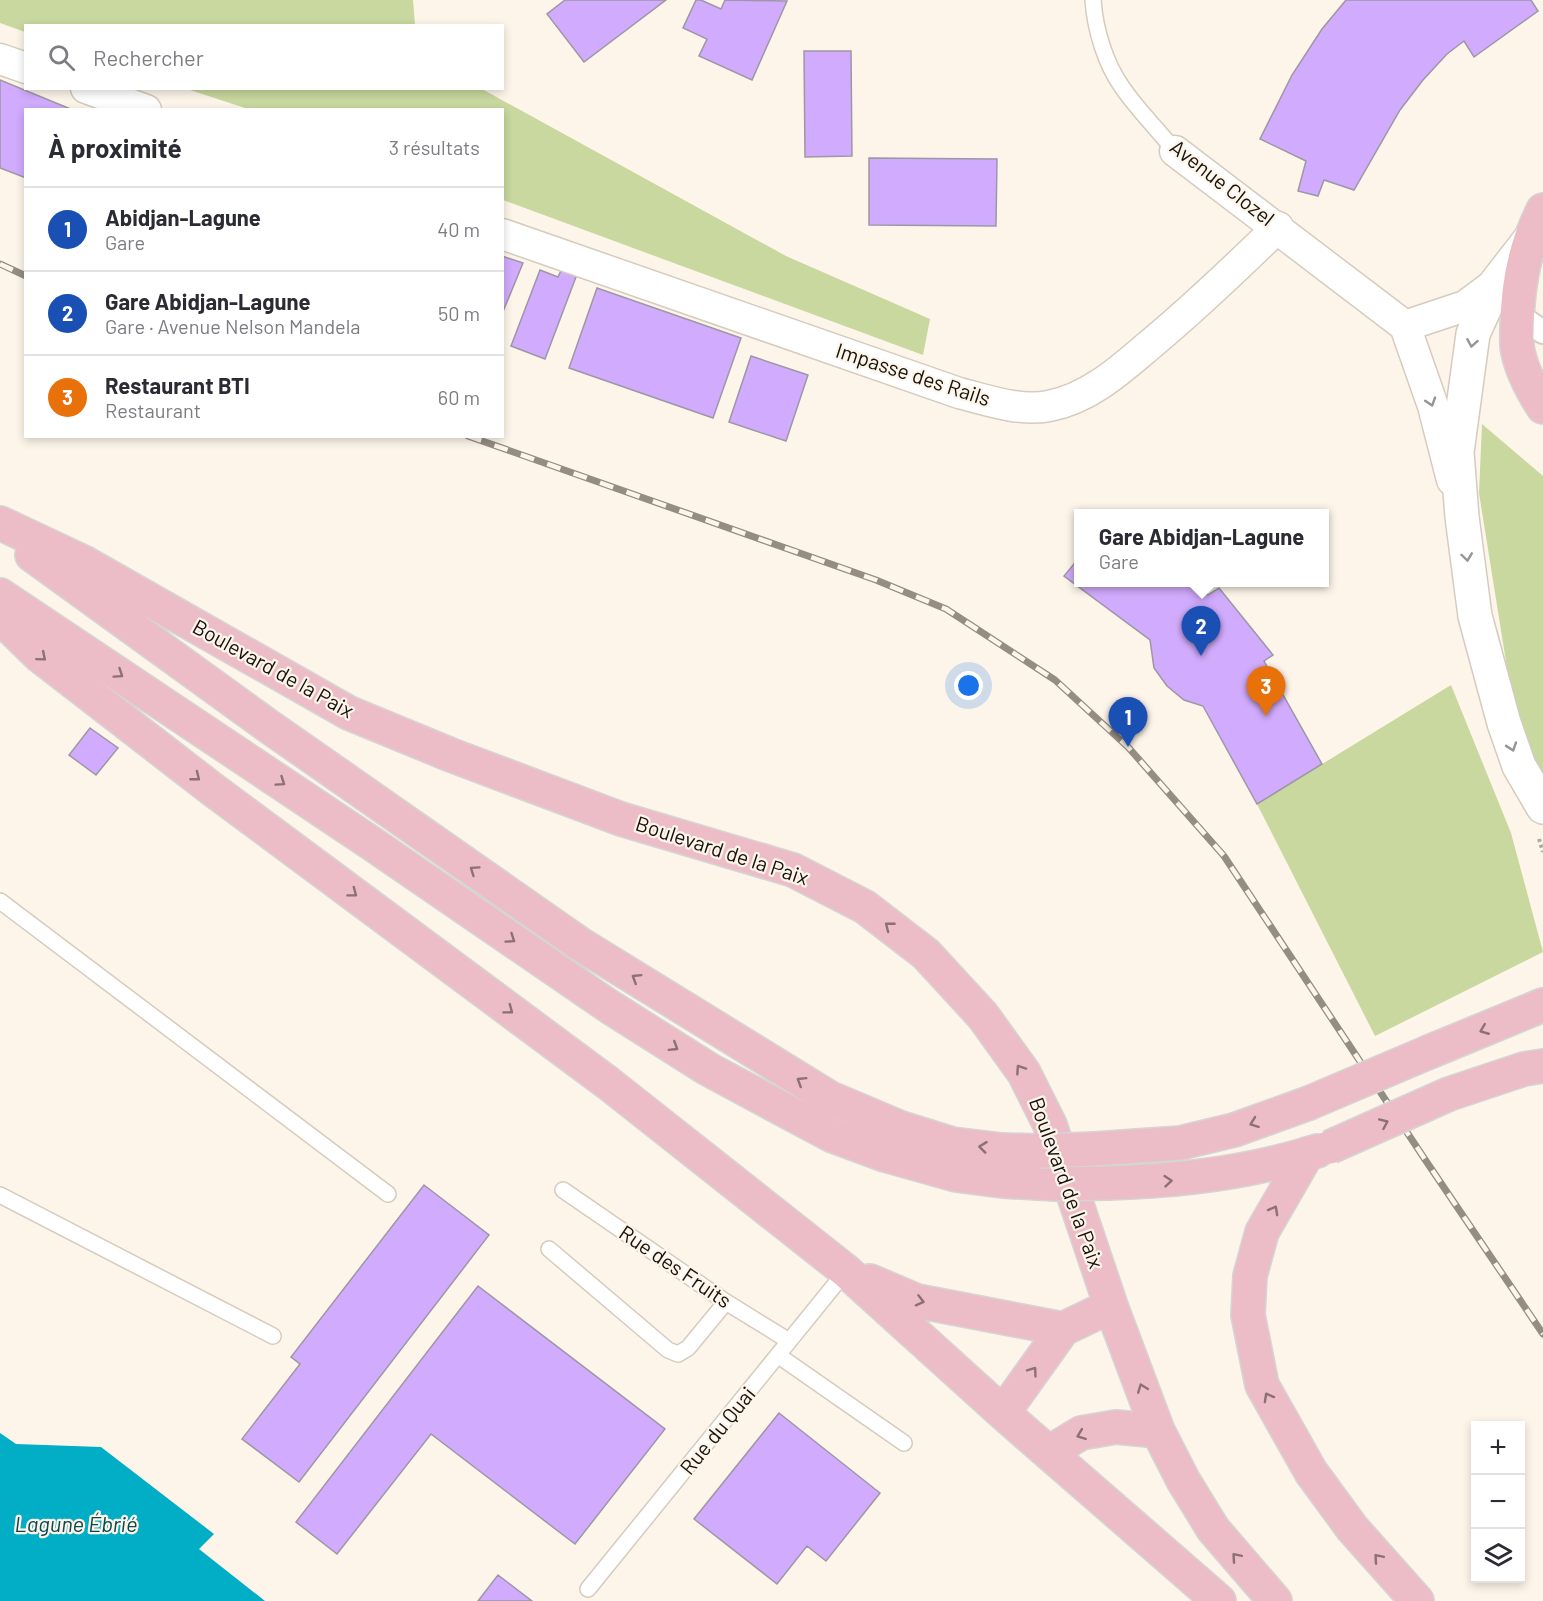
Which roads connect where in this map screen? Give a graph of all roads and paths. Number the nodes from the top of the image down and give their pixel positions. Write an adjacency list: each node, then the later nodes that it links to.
1 (1093, 0): 6 (lane, Avenue Clozel)
2 (0, 59): 3 (street)
3 (24, 67)
4 (91, 90): 5 (street)
5 (141, 108)
6 (1175, 150): 8 (street, Avenue Clozel)
7 (1537, 224): 10 (main road); 11 (main road)
8 (1278, 227): 9 (street, Impasse des Rails); 12 (street, Avenue Clozel)
9 (504, 235)
10 (1496, 283): 12 (street); 14 (main road, one-way to 14)
11 (1530, 323): 13 (main road)
12 (1405, 326): 14 (street, one-way to 14)
13 (1543, 407)
14 (1462, 517): 19 (main road, one-way to 19)
15 (0, 523): 30 (main road, Boulevard de la Paix, one-way to 15)
16 (0, 532): 21 (main road, one-way to 16, bridge)
17 (0, 595): 23 (main road, one-way to 23, bridge)
18 (0, 617): 28 (main road, one-way to 28)
19 (1543, 807)
20 (3, 909): 25 (lane)
21 (1540, 1006)
22 (1543, 1066): 23 (main road, one-way to 22, bridge)
23 (1319, 1151): 42 (main road, one-way to 23)
24 (563, 1190): 29 (lane, Rue des Fruits)
25 (388, 1194)
26 (0, 1195): 32 (lane)
27 (549, 1249): 29 (lane)
28 (846, 1271): 31 (main road, one-way to 31); 33 (lane, Rue du Quai); 35 (main road)
29 (726, 1302): 33 (lane, Rue des Fruits)
30 (1110, 1306): 31 (main road); 36 (main road, Boulevard de la Paix, one-way to 30)
31 (1063, 1329): 35 (main road, one-way to 31)
32 (273, 1335)
33 (789, 1341): 34 (lane, Rue du Quai)
34 (779, 1356): 37 (lane); 39 (lane, Rue du Quai)
35 (1003, 1413): 38 (main road)
36 (1158, 1431): 38 (main road, one-way to 38); 41 (main road, Boulevard de la Paix, one-way to 36)
37 (904, 1443)
38 (1050, 1452): 40 (main road)
39 (588, 1589)
40 (1219, 1601)
41 (1275, 1601)
42 (1417, 1601)

